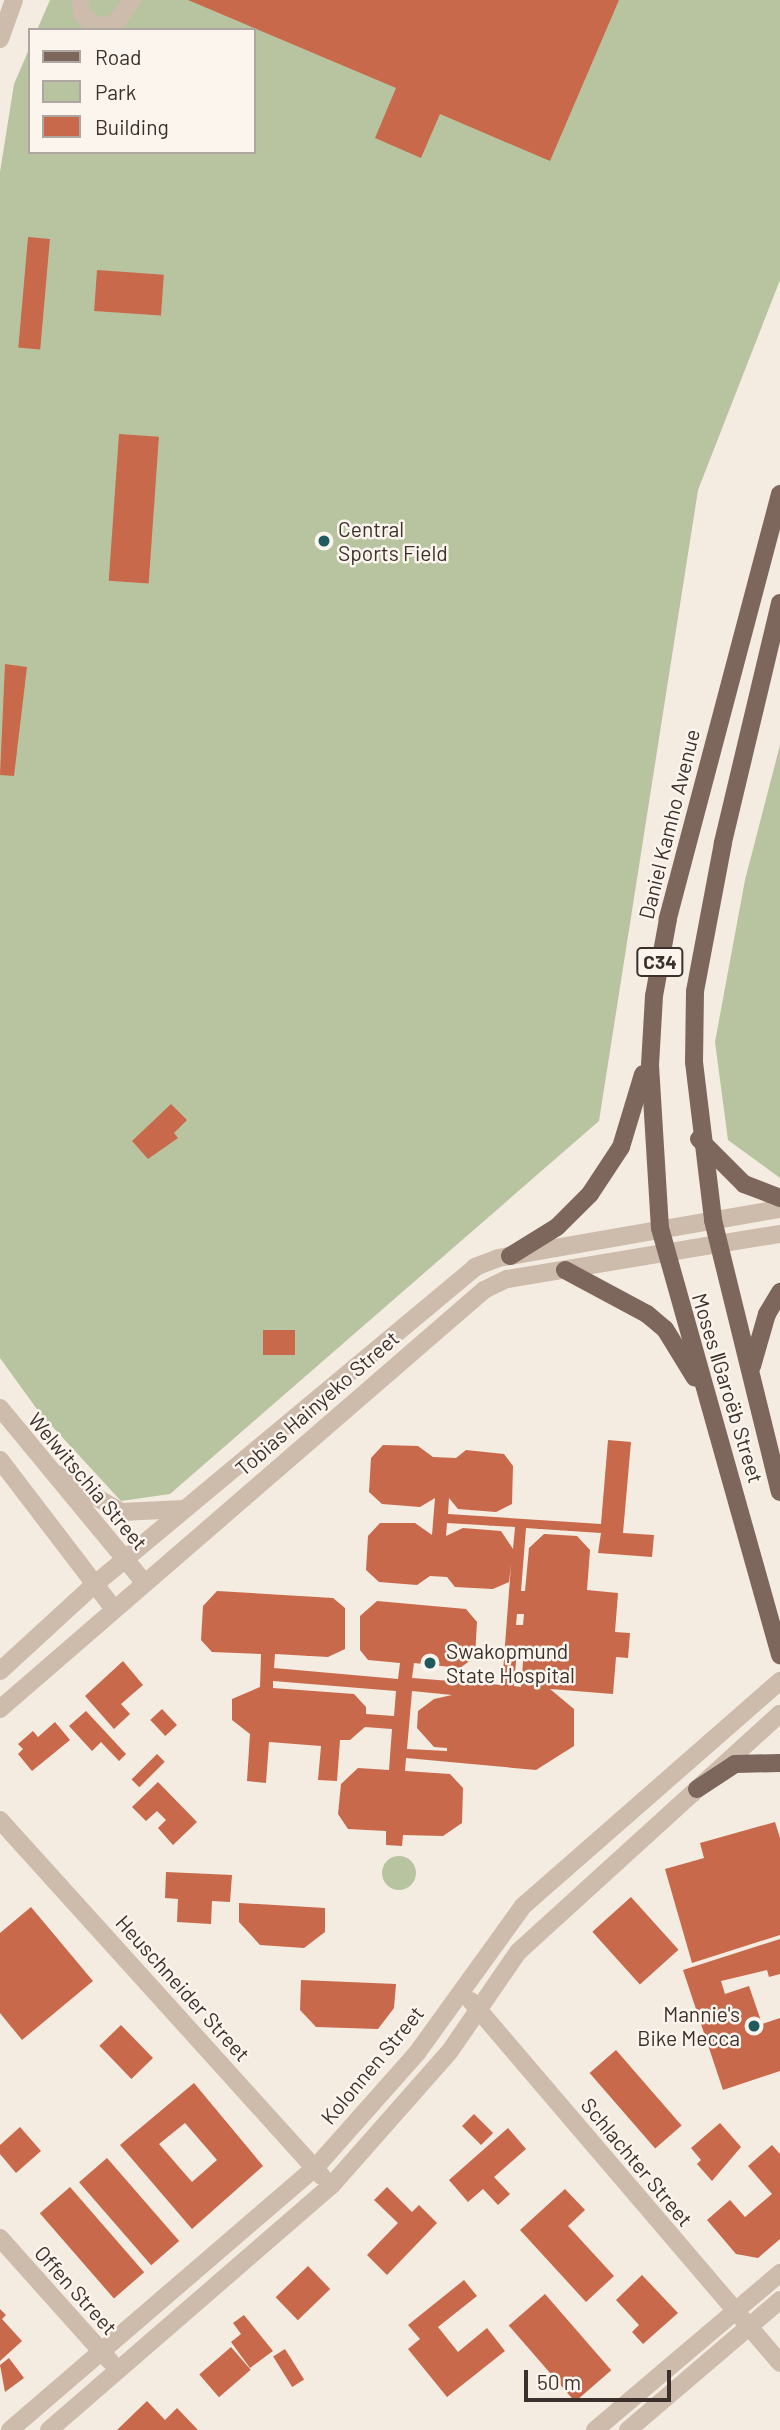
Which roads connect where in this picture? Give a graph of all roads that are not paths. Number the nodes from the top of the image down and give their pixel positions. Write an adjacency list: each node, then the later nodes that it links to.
1 (13, 0): 4 (street)
2 (80, 0): 3 (street)
3 (132, 0)
4 (0, 39)
5 (780, 494): 7 (main road, Daniel Kamho Avenue / C34)
6 (780, 603): 8 (main road, C34)
7 (651, 1040): 12 (main road, Daniel Kamho Avenue / C34); 16 (main road)
8 (699, 1139): 9 (main road); 11 (main road, C34)
9 (780, 1198)
10 (780, 1209): 11 (street, Tobias Hainyeko Street)
11 (713, 1220): 12 (street, Tobias Hainyeko Street); 14 (main road, Moses ǁGaroëb Street / C34)
12 (660, 1228): 15 (main road, Daniel Kamho Avenue / C34); 16 (street, Tobias Hainyeko Street)
13 (780, 1234): 14 (street, Tobias Hainyeko Street)
14 (719, 1248): 15 (street, Tobias Hainyeko Street); 19 (main road, Moses ǁGaroëb Street / C34)
15 (667, 1255): 17 (street, Tobias Hainyeko Street); 20 (main road, Moses ǁGaroëb Street / C34)
16 (510, 1256): 25 (street, Tobias Hainyeko Street)
17 (565, 1270): 20 (main road); 27 (street, Tobias Hainyeko Street)
18 (780, 1292): 19 (main road)
19 (751, 1372): 24 (main road, Moses ǁGaroëb Street / C34)
20 (711, 1405): 30 (main road, Moses ǁGaroëb Street / C34)
21 (0, 1408): 23 (street, Welwitschia Street)
22 (0, 1460): 28 (street)
23 (53, 1473): 25 (street); 26 (street, Welwitschia Street)
24 (780, 1492)
25 (186, 1509): 26 (street, Tobias Hainyeko Street)
26 (124, 1561): 27 (street, Welwitschia Street); 28 (street, Tobias Hainyeko Street)
27 (144, 1581): 29 (street, Tobias Hainyeko Street)
28 (94, 1585): 29 (street); 31 (street, Tobias Hainyeko Street)
29 (113, 1608): 33 (street, Tobias Hainyeko Street)
30 (780, 1654)
31 (0, 1671)
32 (780, 1681): 38 (street, Kolonnen Street)
33 (0, 1709)
34 (780, 1714): 36 (street)
35 (780, 1763): 36 (main road)
36 (697, 1789): 39 (street)
37 (0, 1821): 40 (street, Heuschneider Street)
38 (461, 1989): 39 (street, Schlachter Street); 40 (street, Kolonnen Street)
39 (477, 2010): 41 (street); 45 (street, Schlachter Street)
40 (315, 2168): 41 (street, Heuschneider Street); 47 (street, Kolonnen Street)
41 (331, 2186): 49 (street)
42 (0, 2238): 47 (street, Offen Street)
43 (780, 2273): 45 (street)
44 (780, 2300): 46 (street)
45 (734, 2311): 46 (street, Schlachter Street); 52 (street)
46 (749, 2327): 48 (street, Schlachter Street); 53 (street)
47 (102, 2353): 49 (street, Offen Street); 50 (street, Kolonnen Street)
48 (780, 2363)
49 (119, 2371): 51 (street)
50 (10, 2430)
51 (49, 2430)
52 (595, 2430)
53 (628, 2430)

